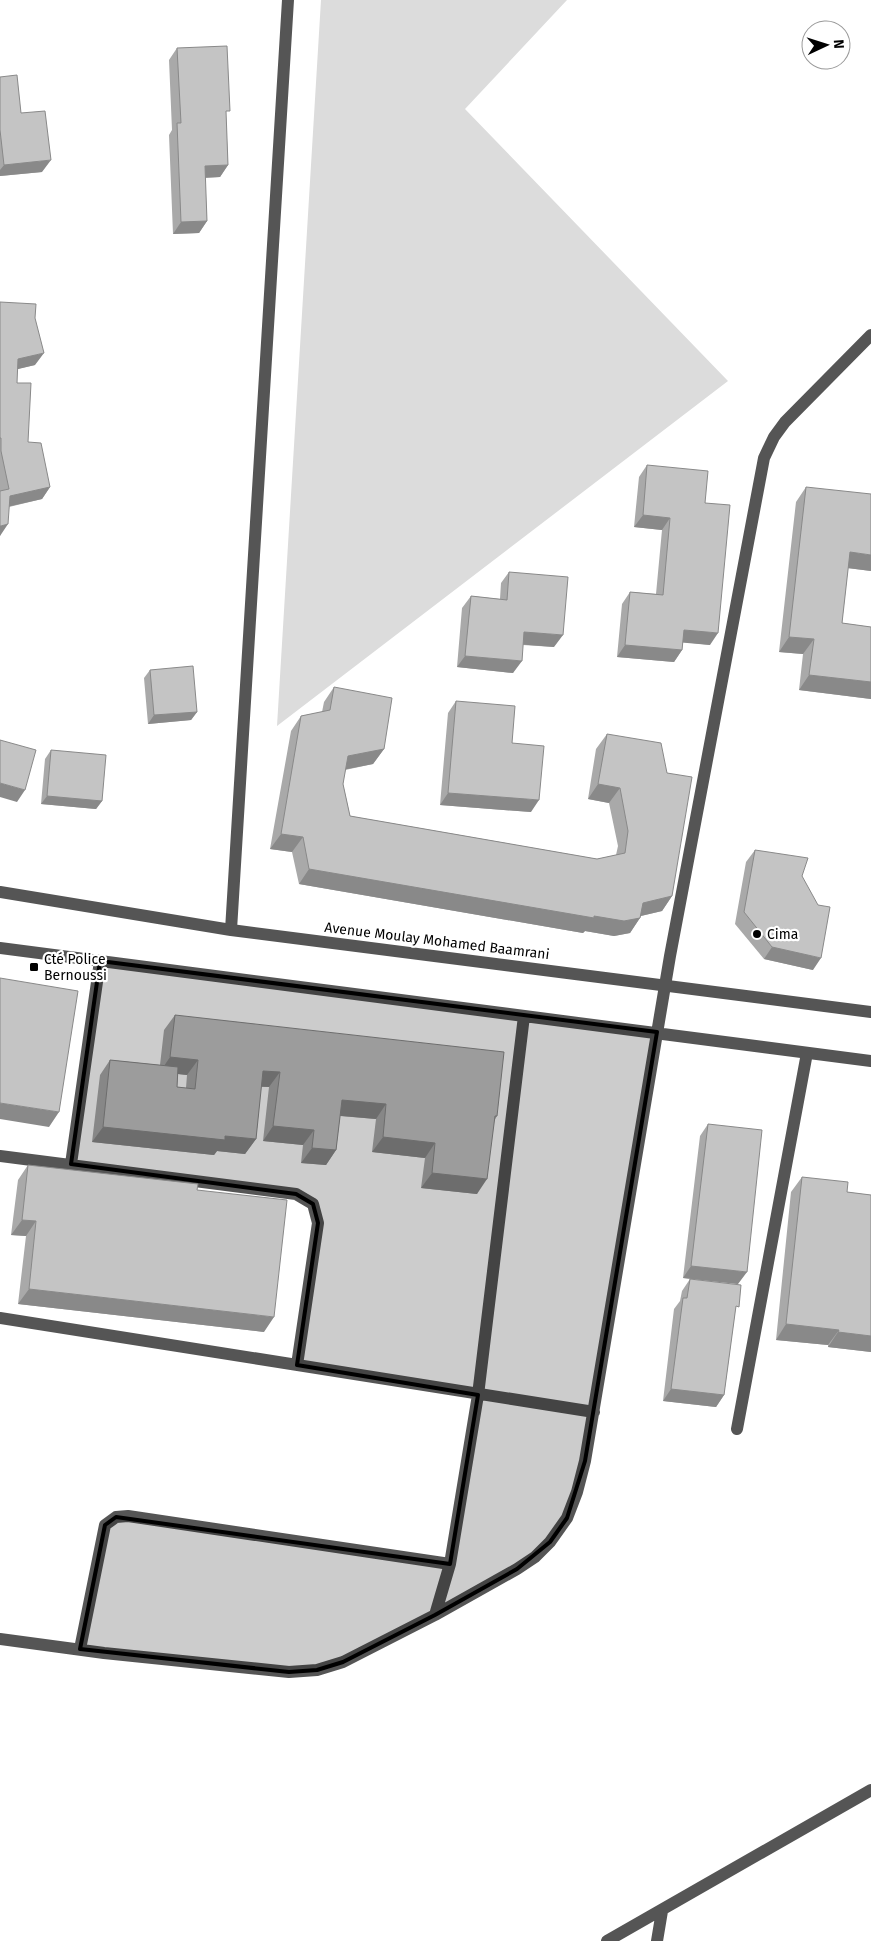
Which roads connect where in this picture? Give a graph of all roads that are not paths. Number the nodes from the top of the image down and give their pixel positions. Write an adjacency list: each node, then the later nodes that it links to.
1 (288, 0): 4 (street)
2 (871, 335): 7 (street)
3 (0, 892): 4 (street, Avenue Moulay Mohamed Baamrani)
4 (231, 930): 7 (street, Avenue Moulay Mohamed Baamrani)
5 (0, 948): 6 (street)
6 (100, 961): 9 (street); 14 (street)
7 (665, 985): 8 (street, Avenue Moulay Mohamed Baamrani); 10 (street)
8 (871, 1012)
9 (524, 1016): 10 (street); 17 (street)
10 (657, 1032): 11 (street); 18 (street)
11 (807, 1053): 12 (street); 19 (street)
12 (871, 1061)
13 (0, 1156): 14 (street)
14 (71, 1164): 16 (street)
15 (0, 1318): 16 (street)
16 (298, 1365): 17 (street)
17 (478, 1395): 18 (street); 20 (street)
18 (594, 1412): 21 (street)
19 (738, 1429)
20 (450, 1564): 21 (street); 23 (street)
21 (435, 1614): 23 (street)
22 (0, 1639): 23 (street)
23 (80, 1649)
24 (871, 1790): 25 (street)
25 (662, 1911): 26 (street); 27 (street)
26 (607, 1941)
27 (657, 1941)

